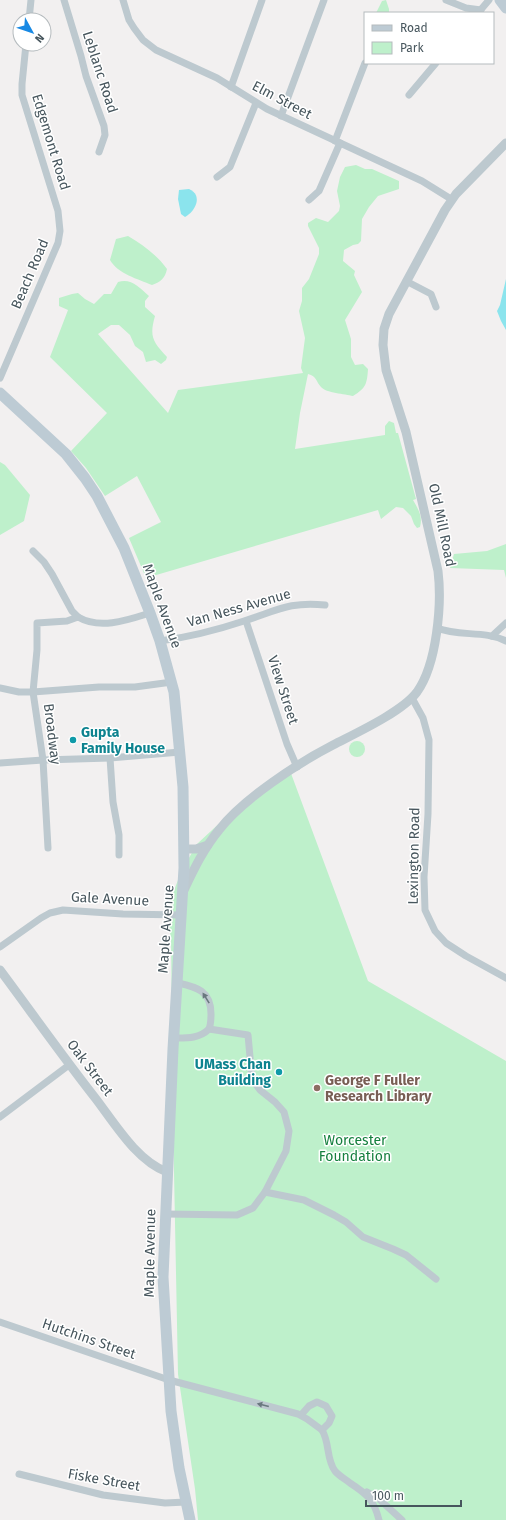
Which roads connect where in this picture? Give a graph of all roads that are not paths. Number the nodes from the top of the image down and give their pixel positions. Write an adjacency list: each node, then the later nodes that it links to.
1 (31, 0): 10 (street)
2 (64, 0): 21 (street, Leblanc Road)
3 (123, 0): 15 (street, Elm Street)
4 (262, 0): 15 (street)
5 (324, 0): 18 (street)
6 (446, 0): 11 (street)
7 (489, 0): 11 (street)
8 (500, 0): 9 (main road)
9 (506, 8)
10 (30, 12)
11 (480, 12)
12 (25, 52): 25 (street, Edgemont Road)
13 (365, 64): 19 (street)
14 (435, 64): 16 (street)
15 (231, 87): 17 (street, Elm Street)
16 (409, 95)
17 (256, 103): 18 (street, Elm Street); 22 (street)
18 (281, 116): 19 (street, Elm Street)
19 (337, 142): 23 (street, Elm Street); 24 (street)
20 (506, 143): 23 (street, Old Mill Road)
21 (99, 152)
22 (217, 177)
23 (451, 199): 26 (street, Old Mill Road)
24 (309, 200)
25 (60, 223): 28 (street, Beach Road)
26 (406, 281): 27 (street); 36 (street, Old Mill Road)
27 (436, 307)
28 (0, 378)
29 (0, 393): 32 (main road, Maple Avenue)
30 (33, 551): 33 (street)
31 (325, 605): 34 (street, Van Ness Avenue)
32 (150, 613): 33 (street); 38 (main road, Maple Avenue)
33 (78, 617): 42 (street, Broadway)
34 (246, 621): 38 (street, Van Ness Avenue); 48 (street, View Street)
35 (506, 623): 37 (street)
36 (437, 628): 37 (street); 43 (street, Old Mill Road)
37 (492, 636): 39 (street)
38 (160, 641): 40 (main road, Maple Avenue)
39 (506, 641)
40 (172, 682): 42 (street); 44 (main road, Maple Avenue)
41 (0, 688): 42 (street)
42 (33, 692): 46 (street, Broadway)
43 (412, 698): 48 (street, Old Mill Road); 59 (street, Lexington Road)
44 (180, 752): 45 (street); 51 (main road, Maple Avenue)
45 (110, 758): 46 (street); 52 (street)
46 (43, 760): 47 (street); 50 (street, Broadway)
47 (0, 763)
48 (297, 767): 49 (street, Old Mill Road)
49 (208, 845): 51 (street); 54 (street, Old Mill Road)
50 (48, 848)
51 (185, 849): 53 (main road, Maple Avenue)
52 (119, 855)
53 (184, 861): 54 (street); 55 (main road, Maple Avenue)
54 (199, 861): 55 (street, Old Mill Road)
55 (184, 890): 56 (main road, Maple Avenue)
56 (182, 915): 57 (street, Gale Avenue); 60 (main road, Maple Avenue)
57 (0, 947)
58 (0, 970): 63 (street, Oak Street)
59 (506, 978)
60 (178, 983): 61 (street, one-way to 60); 62 (main road, Maple Avenue)
61 (209, 1029): 62 (street); 66 (street)
62 (173, 1038): 65 (main road, Maple Avenue)
63 (69, 1065): 64 (street); 65 (street, Oak Street)
64 (0, 1117)
65 (167, 1172): 67 (main road, Maple Avenue)
66 (265, 1192): 67 (street); 68 (street)
67 (165, 1214): 70 (main road, Maple Avenue)
68 (436, 1279)
69 (0, 1322): 70 (street, Hutchins Street)
70 (169, 1380): 71 (street, Hutchins Street, one-way to 70); 75 (main road, Maple Avenue)
71 (301, 1415): 72 (street); 72 (street)
72 (322, 1430): 74 (street)
73 (19, 1474): 75 (street, Fiske Street)
74 (363, 1491): 77 (street); 78 (street)
75 (186, 1502): 76 (main road, Maple Avenue)
76 (190, 1520)
77 (379, 1520)
78 (402, 1520)

